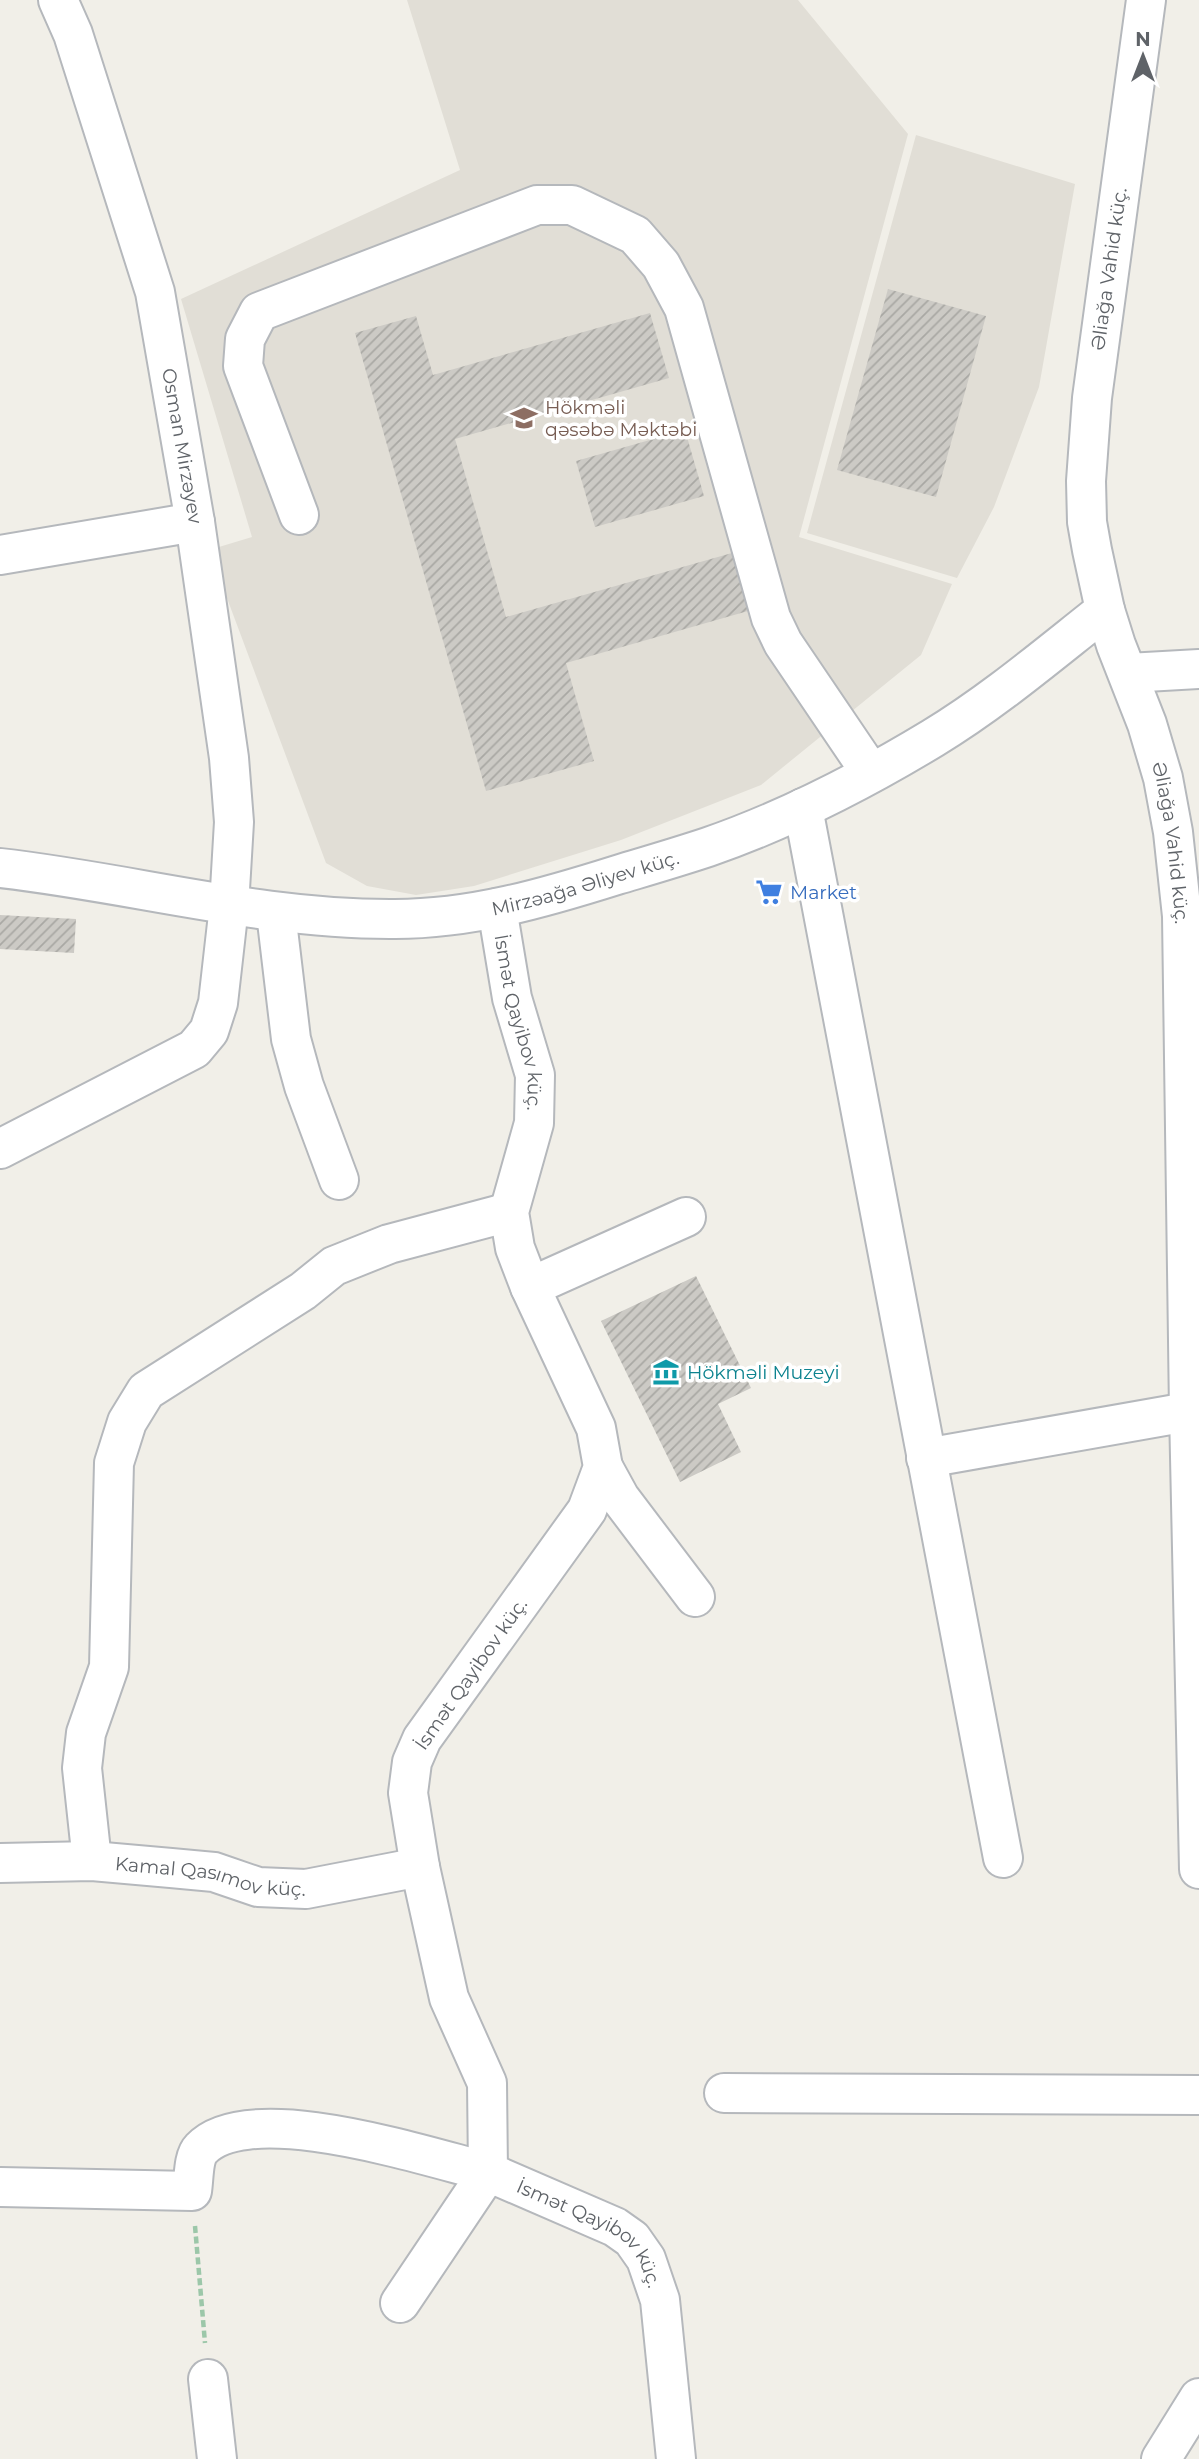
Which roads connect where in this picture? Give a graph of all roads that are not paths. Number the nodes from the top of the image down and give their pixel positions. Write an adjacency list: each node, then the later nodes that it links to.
1 (58, 0): 4 (street, Osman Mirzəyev)
2 (1146, 0): 6 (street, Əliağa Vahid küç.)
3 (299, 515): 9 (street)
4 (195, 522): 5 (street); 12 (street, Osman Mirzəyev)
5 (0, 555)
6 (1105, 610): 8 (street, Əliağa Vahid küç.); 9 (street, Mirzəağa Əliyev küç.)
7 (1199, 669): 8 (street)
8 (1128, 673): 20 (street, Əliağa Vahid küç.)
9 (871, 773): 10 (street, Mirzəağa Əliyev küç.)
10 (803, 808): 13 (street, Mirzəağa Əliyev küç.); 21 (street)
11 (0, 868): 12 (street, Mirzəağa Əliyev küç.)
12 (229, 906): 14 (street, Mirzəağa Əliyev küç.); 15 (street, Osman Mirzəyev)
13 (496, 908): 14 (street, Mirzəağa Əliyev küç.); 17 (street, İsmət Qayibov küç.)
14 (276, 913): 16 (street)
15 (0, 1149)
16 (339, 1180)
17 (509, 1212): 19 (street, İsmət Qayibov küç.); 25 (street)
18 (686, 1217): 19 (street)
19 (530, 1287): 22 (street, İsmət Qayibov küç.)
20 (1194, 1410): 21 (street); 28 (street, Əliağa Vahid küç.)
21 (926, 1458): 24 (street)
22 (603, 1467): 23 (street); 27 (street, İsmət Qayibov küç.)
23 (695, 1597)
24 (1003, 1858)
25 (92, 1861): 26 (street, Kamal Qasımov küç.); 27 (street, Kamal Qasımov küç.)
26 (0, 1863)
27 (420, 1867): 31 (street, İsmət Qayibov küç.)
28 (1199, 1869)
29 (724, 2093): 30 (street)
30 (1199, 2095)
31 (488, 2172): 32 (street); 33 (street); 37 (street, İsmət Qayibov küç.)
32 (0, 2187)
33 (400, 2303)
34 (208, 2379): 36 (street)
35 (1199, 2398): 38 (street)
36 (217, 2459)
37 (676, 2459)
38 (1161, 2459)

